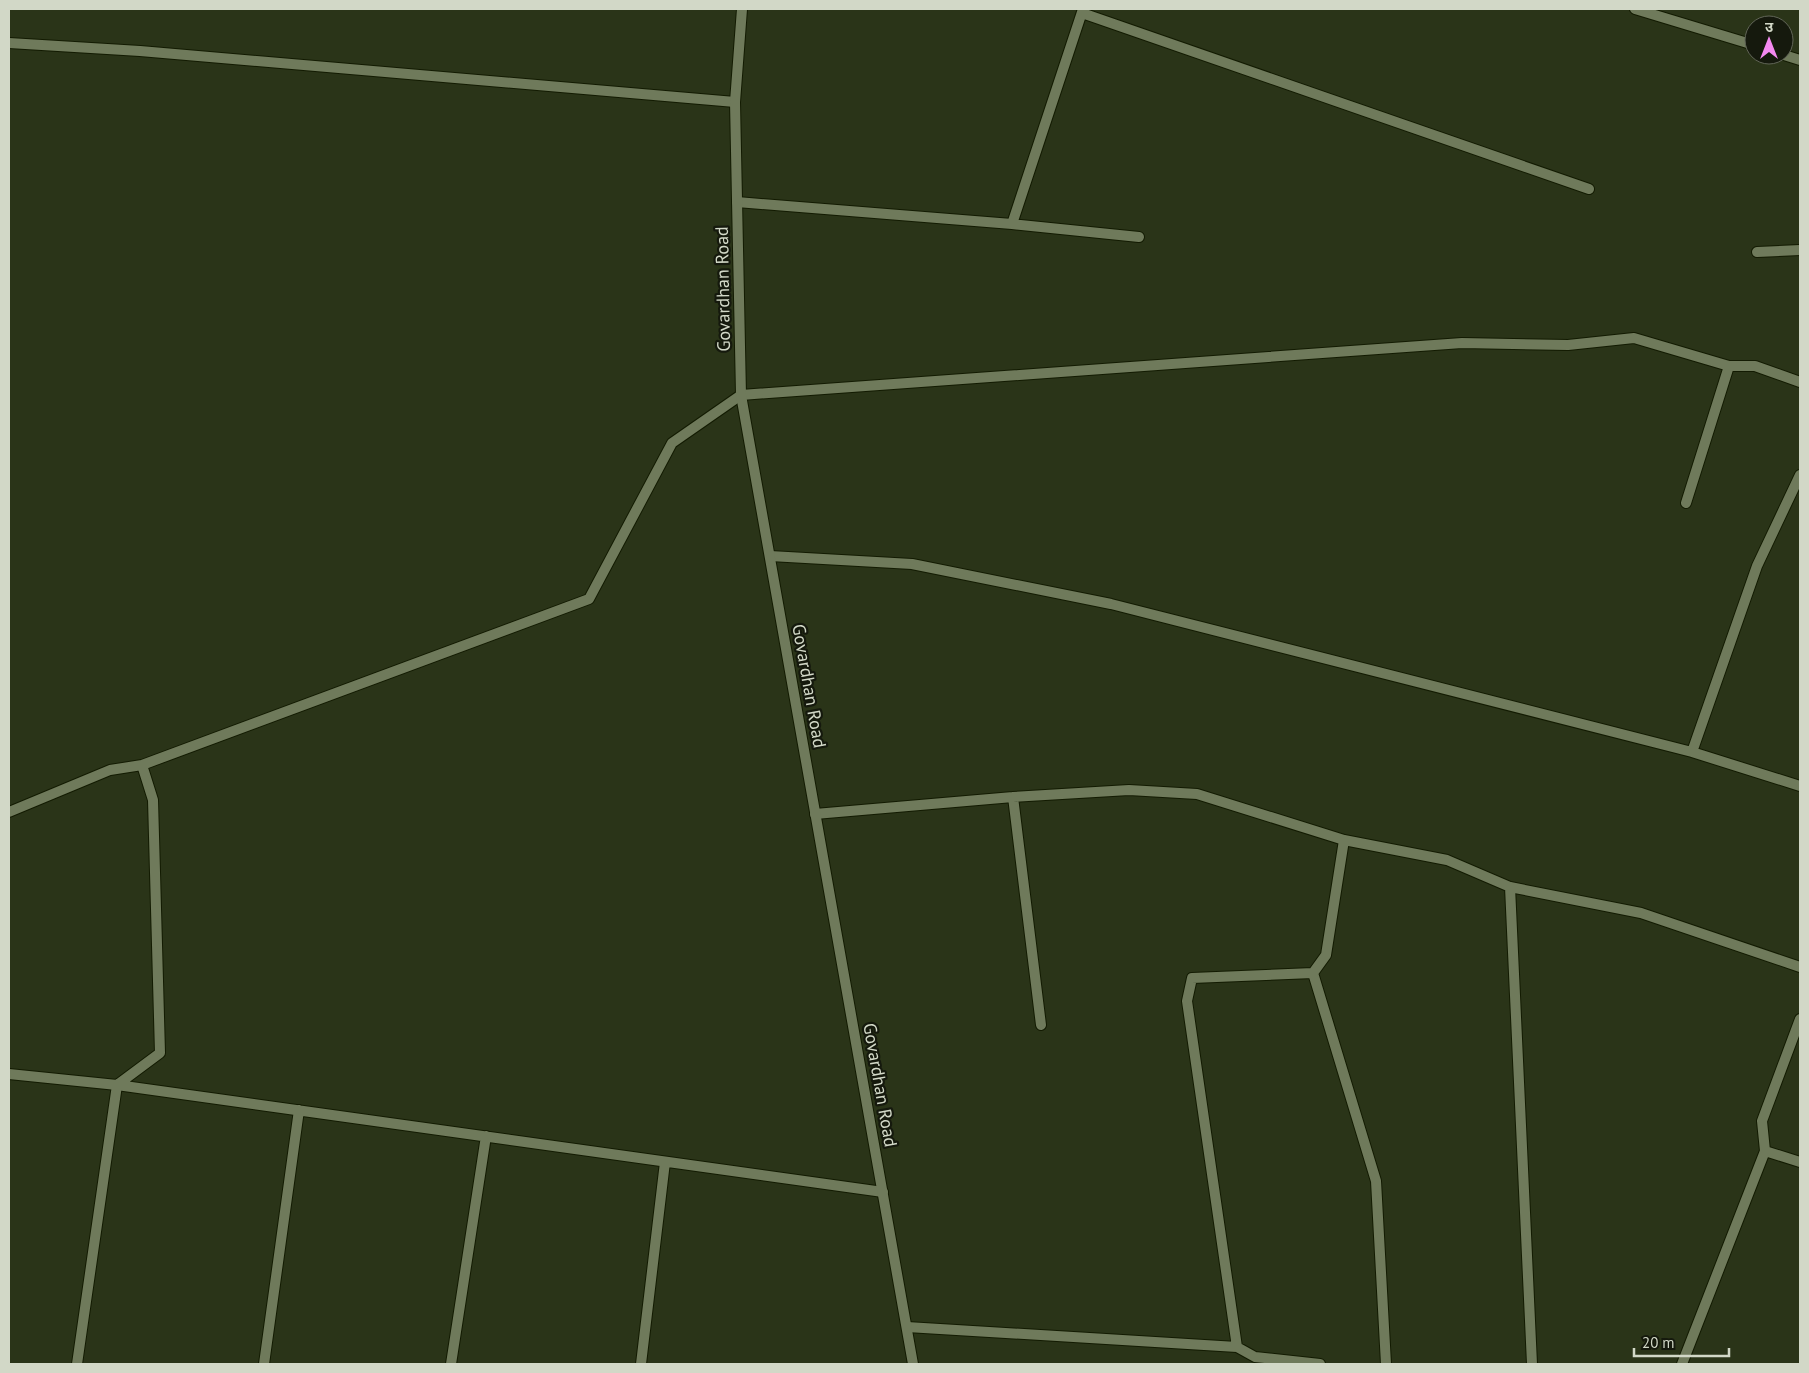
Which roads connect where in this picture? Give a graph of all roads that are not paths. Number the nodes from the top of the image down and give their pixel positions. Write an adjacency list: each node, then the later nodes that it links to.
1 (742, 9): 6 (street, Govardhan Road)
2 (1635, 9): 5 (street)
3 (1082, 11): 7 (street); 9 (street)
4 (9, 43): 6 (street)
5 (1744, 43)
6 (735, 102): 8 (street, Govardhan Road)
7 (1589, 189)
8 (737, 202): 9 (street); 15 (street, Govardhan Road)
9 (1012, 224): 10 (street)
10 (1139, 237)
11 (1800, 250): 12 (street)
12 (1757, 252)
13 (1729, 366): 14 (street); 15 (street); 17 (street)
14 (1800, 382)
15 (741, 396): 18 (street, Govardhan Road); 20 (street)
16 (1800, 475): 19 (street)
17 (1686, 503)
18 (770, 556): 19 (street); 24 (street, Govardhan Road)
19 (1692, 752): 21 (street)
20 (142, 765): 23 (street); 32 (street)
21 (1800, 786)
22 (1013, 797): 24 (street); 25 (street); 30 (street)
23 (9, 812)
24 (816, 814): 38 (street, Govardhan Road)
25 (1344, 840): 26 (street); 28 (street)
26 (1510, 887): 27 (street); 48 (street)
27 (1800, 967)
28 (1313, 973): 40 (street); 47 (street)
29 (1800, 1019): 35 (street)
30 (1041, 1025)
31 (9, 1074): 32 (street)
32 (117, 1085): 33 (street); 41 (street)
33 (299, 1110): 34 (street); 42 (street)
34 (486, 1136): 36 (street); 43 (street)
35 (1765, 1151): 37 (street); 49 (street)
36 (665, 1162): 38 (street); 44 (street)
37 (1800, 1162)
38 (883, 1192): 39 (street, Govardhan Road)
39 (907, 1327): 40 (street); 45 (street, Govardhan Road)
40 (1237, 1347): 46 (street)
41 (77, 1364)
42 (264, 1364)
43 (451, 1364)
44 (641, 1364)
45 (913, 1364)
46 (1320, 1364)
47 (1386, 1364)
48 (1532, 1364)
49 (1682, 1364)

